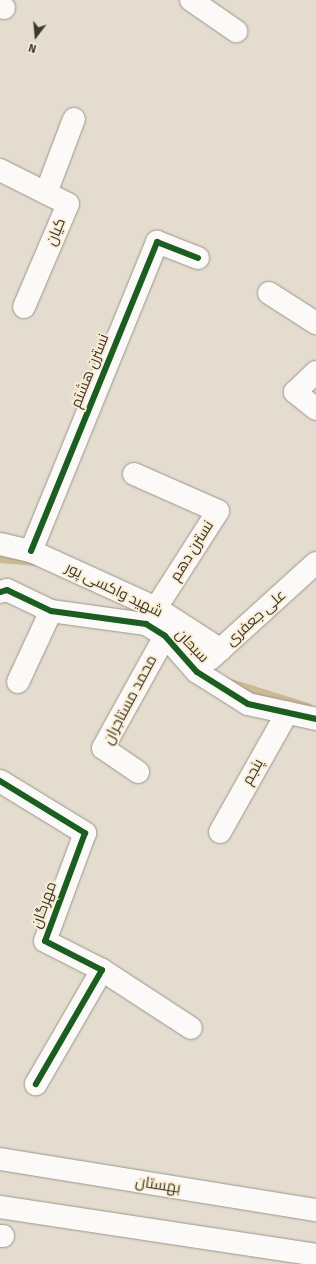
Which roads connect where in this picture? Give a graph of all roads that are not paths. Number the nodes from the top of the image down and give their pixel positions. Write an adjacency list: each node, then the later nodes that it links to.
1 (191, 0): 2 (street)
2 (236, 31)
3 (74, 119): 5 (street)
4 (2, 177): 5 (street, کیان)
5 (46, 193): 8 (street, کیان)
6 (198, 258): 14 (street, نسترن هشتم)
7 (269, 293): 9 (street)
8 (24, 307)
9 (316, 323)
10 (316, 372): 11 (street)
11 (316, 409)
12 (134, 474): 17 (street, نسترن دهم)
13 (0, 544): 14 (street, شهید واکسی پور)
14 (31, 551): 17 (street, شهید واکسی پور)
15 (316, 564): 20 (street, علی جعفری)
16 (0, 592): 18 (street, سبحان)
17 (156, 608): 20 (street, شهید واکسی پور)
18 (51, 611): 19 (street, سبحان); 22 (street)
19 (165, 636): 21 (street, سبحان); 25 (street, محمد مستاجران)
20 (221, 650): 21 (street, علی جعفری)
21 (197, 672): 23 (street, سبحان)
22 (18, 682)
23 (287, 713): 24 (street, سبحان); 27 (street, پنجم)
24 (316, 719)
25 (138, 772)
26 (0, 781): 28 (street, مهرگان)
27 (220, 832)
28 (102, 970): 29 (street); 30 (street)
29 (191, 1028)
30 (36, 1084)
31 (0, 1159): 33 (street, بهستان)
32 (0, 1207): 34 (street)
33 (316, 1210)
34 (316, 1254)

